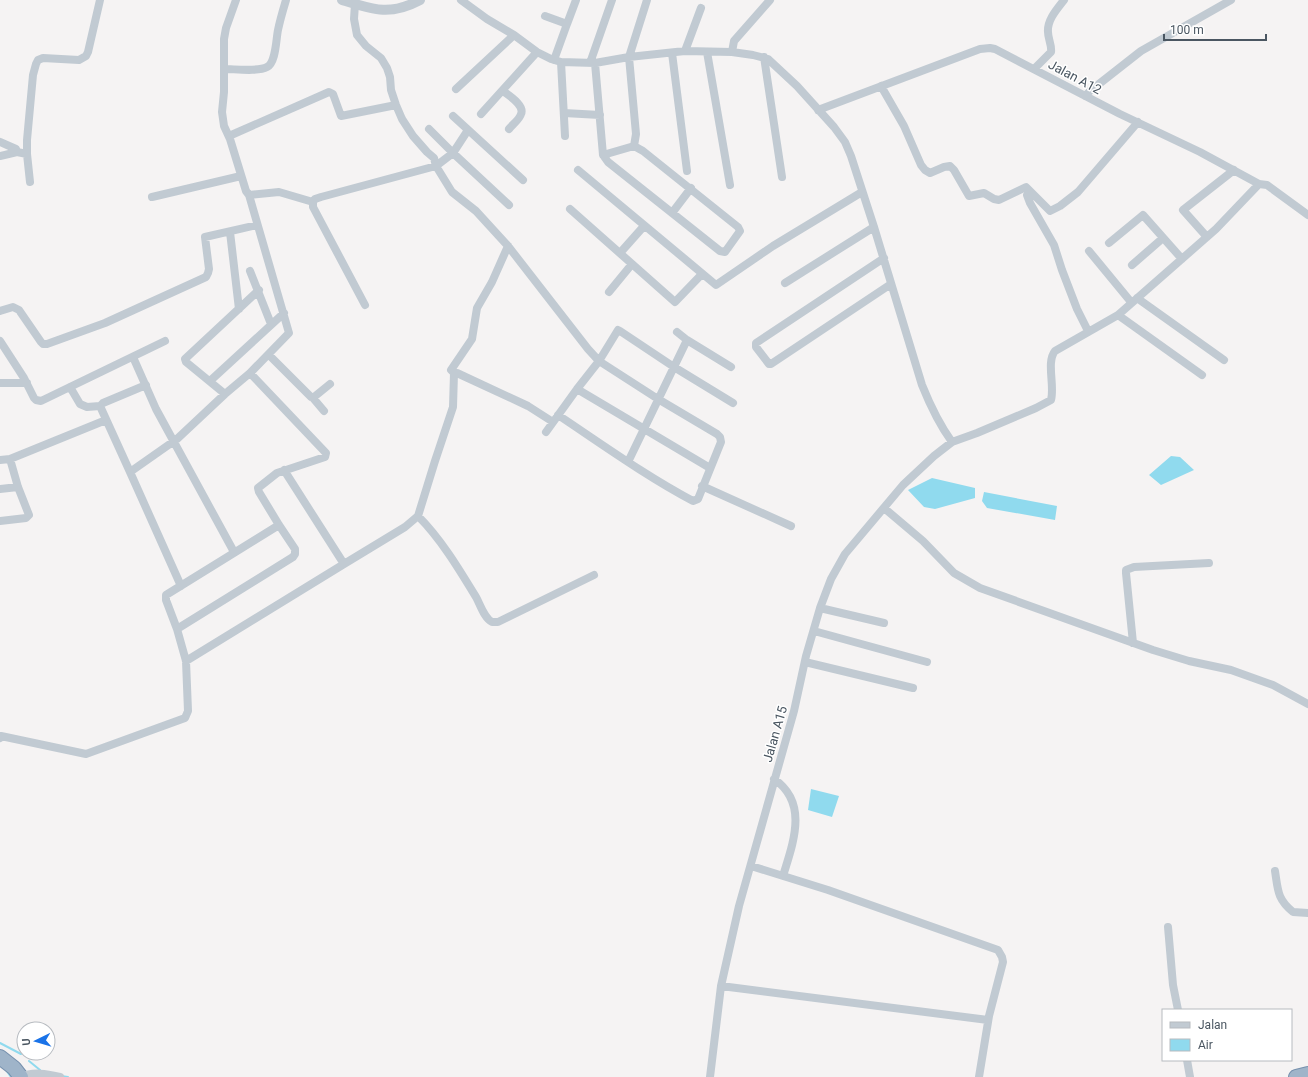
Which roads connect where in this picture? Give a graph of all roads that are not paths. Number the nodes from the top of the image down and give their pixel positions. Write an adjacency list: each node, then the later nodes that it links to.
1 (100, 0): 49 (street)
2 (236, 0): 27 (street)
3 (286, 0): 27 (street)
4 (342, 0): 13 (street)
5 (420, 0): 13 (street)
6 (461, 0): 17 (street)
7 (576, 0): 16 (street)
8 (612, 0): 26 (street)
9 (647, 0): 23 (street)
10 (770, 0): 21 (street)
11 (1064, 0): 28 (street)
12 (1231, 0): 32 (street)
13 (355, 4): 33 (street)
14 (701, 8): 18 (street)
15 (545, 16): 16 (street)
16 (567, 24): 25 (street)
17 (514, 35): 19 (street); 30 (street)
18 (686, 51): 20 (street); 22 (street)
19 (537, 52): 25 (street); 31 (street)
20 (707, 52): 21 (street); 61 (street)
21 (732, 52): 24 (street)
22 (672, 53): 23 (street); 55 (street)
23 (628, 57): 26 (street); 46 (street)
24 (764, 57): 34 (street); 57 (street)
25 (557, 61): 26 (street); 35 (street)
26 (592, 63): 37 (street)
27 (224, 69): 43 (street)
28 (1034, 69): 29 (street, Jalan A12); 32 (street, Jalan A12)
29 (881, 86): 34 (street, Jalan A12); 64 (street)
30 (456, 90)
31 (503, 91): 36 (street); 41 (street)
32 (1085, 96): 39 (street, Jalan A12)
33 (396, 105): 43 (street); 52 (street)
34 (818, 110): 63 (street)
35 (564, 113): 37 (street); 44 (street)
36 (481, 114)
37 (600, 115): 50 (street)
38 (453, 116): 42 (street)
39 (1138, 122): 54 (street, Jalan A12); 64 (street)
40 (430, 129): 48 (street)
41 (509, 129)
42 (468, 130): 48 (street); 58 (street)
43 (229, 136): 56 (street)
44 (565, 136)
45 (0, 142): 47 (street)
46 (634, 146): 50 (street); 62 (street)
47 (17, 152): 49 (street); 51 (street)
48 (453, 153): 52 (street); 68 (street)
49 (27, 154): 59 (street)
50 (603, 155): 70 (street)
51 (0, 156)
52 (436, 166): 67 (street); 79 (street)
53 (578, 170): 73 (street)
54 (1234, 170): 60 (street, Jalan A12); 76 (street)
55 (687, 171)
56 (241, 176): 65 (street); 66 (street)
57 (782, 177)
58 (524, 180)
59 (30, 182)
60 (1259, 184): 71 (street, Jalan A12); 76 (street)
61 (730, 185)
62 (690, 188): 70 (street); 70 (street)
63 (862, 192): 74 (street); 87 (street)
64 (1031, 193): 99 (street)
65 (249, 195): 67 (street); 72 (street)
66 (152, 198)
67 (313, 202): 93 (street)
68 (509, 205)
69 (570, 209): 81 (street)
70 (672, 213)
71 (1308, 215)
72 (257, 225): 75 (street); 96 (street)
73 (644, 226): 81 (street); 87 (street)
74 (874, 227): 82 (street); 88 (street)
75 (230, 232): 94 (street); 95 (street)
76 (1207, 237): 83 (street)
77 (1163, 238): 78 (street); 83 (street); 85 (street)
78 (1109, 243)
79 (508, 246): 107 (street); 111 (street)
80 (1089, 251): 92 (street)
81 (620, 253): 84 (street)
82 (884, 258): 89 (street); 89 (street)
83 (1182, 259): 92 (street)
84 (632, 264): 87 (street); 91 (street)
85 (1132, 265)
86 (250, 271): 90 (street)
87 (702, 274)
88 (785, 283)
89 (891, 284): 131 (street)
90 (259, 290): 94 (street); 98 (street)
91 (609, 292)
92 (1134, 300): 97 (street); 106 (street)
93 (365, 305)
94 (239, 309): 113 (street)
95 (0, 311)
96 (284, 313): 98 (street); 104 (street)
97 (1118, 315): 99 (street); 112 (street)
98 (271, 324): 113 (street)
99 (1088, 331): 131 (street)
100 (677, 332): 101 (street)
101 (687, 340): 108 (street); 109 (street)
102 (0, 341): 115 (street)
103 (165, 341): 105 (street)
104 (269, 355): 110 (street); 121 (street)
105 (133, 357): 117 (street); 118 (street)
106 (1224, 360)
107 (599, 361): 108 (street); 119 (street); 122 (street)
108 (674, 367): 122 (street); 123 (street)
109 (732, 367)
110 (250, 373): 120 (street); 136 (street)
111 (454, 373): 126 (street); 142 (street)
112 (1202, 375)
113 (210, 381): 120 (street)
114 (0, 383): 115 (street)
115 (27, 383): 118 (street)
116 (330, 384): 121 (street)
117 (146, 385): 124 (street); 130 (street)
118 (70, 387): 124 (street)
119 (577, 389): 126 (street); 128 (street)
120 (225, 394): 130 (street)
121 (313, 398): 125 (street)
122 (658, 399): 128 (street); 135 (street)
123 (733, 403)
124 (100, 406): 127 (street)
125 (324, 411)
126 (556, 418): 129 (street); 134 (street)
127 (106, 420): 132 (street); 137 (street)
128 (644, 429): 134 (street); 135 (street)
129 (546, 432)
130 (174, 441): 137 (street); 146 (street)
131 (952, 442): 141 (street, Jalan A15)
132 (10, 459): 133 (street); 139 (street)
133 (0, 460)
134 (628, 462): 138 (street)
135 (710, 468): 138 (street)
136 (284, 470): 144 (street); 148 (street)
137 (130, 472): 150 (street)
138 (702, 486): 145 (street)
139 (18, 487): 140 (street); 143 (street)
140 (0, 489)
141 (884, 508): 151 (street, Jalan A15); 155 (street)
142 (418, 516): 148 (street); 149 (street)
143 (0, 521)
144 (279, 525): 146 (street); 153 (street)
145 (791, 526)
146 (234, 552): 150 (street)
147 (1209, 563): 155 (street)
148 (344, 564): 156 (street)
149 (594, 575)
150 (181, 586): 153 (street)
151 (820, 608): 152 (street); 154 (street, Jalan A15)
152 (884, 622)
153 (177, 629): 156 (street)
154 (814, 631): 157 (street, Jalan A15); 158 (street)
155 (1133, 643): 160 (street)
156 (186, 661): 161 (street)
157 (805, 662): 159 (street); 162 (street, Jalan A15)
158 (927, 662)
159 (913, 688)
160 (1308, 704)
161 (0, 738)
162 (774, 779): 163 (street, Jalan A15); 165 (street)
163 (751, 866): 165 (street); 168 (street, Jalan A15)
164 (1275, 871): 166 (street)
165 (783, 876): 170 (street)
166 (1308, 913)
167 (1168, 927): 169 (street)
168 (721, 986): 170 (street); 176 (street, Jalan A15)
169 (1178, 1009)
170 (988, 1020): 177 (street)
171 (0, 1057): 174 (highway)
172 (1187, 1061): 178 (street)
173 (1308, 1074): 179 (highway)
174 (21, 1077): 175 (street)
175 (60, 1077)
176 (710, 1077)
177 (979, 1077)
178 (1190, 1077)
179 (1296, 1077)

